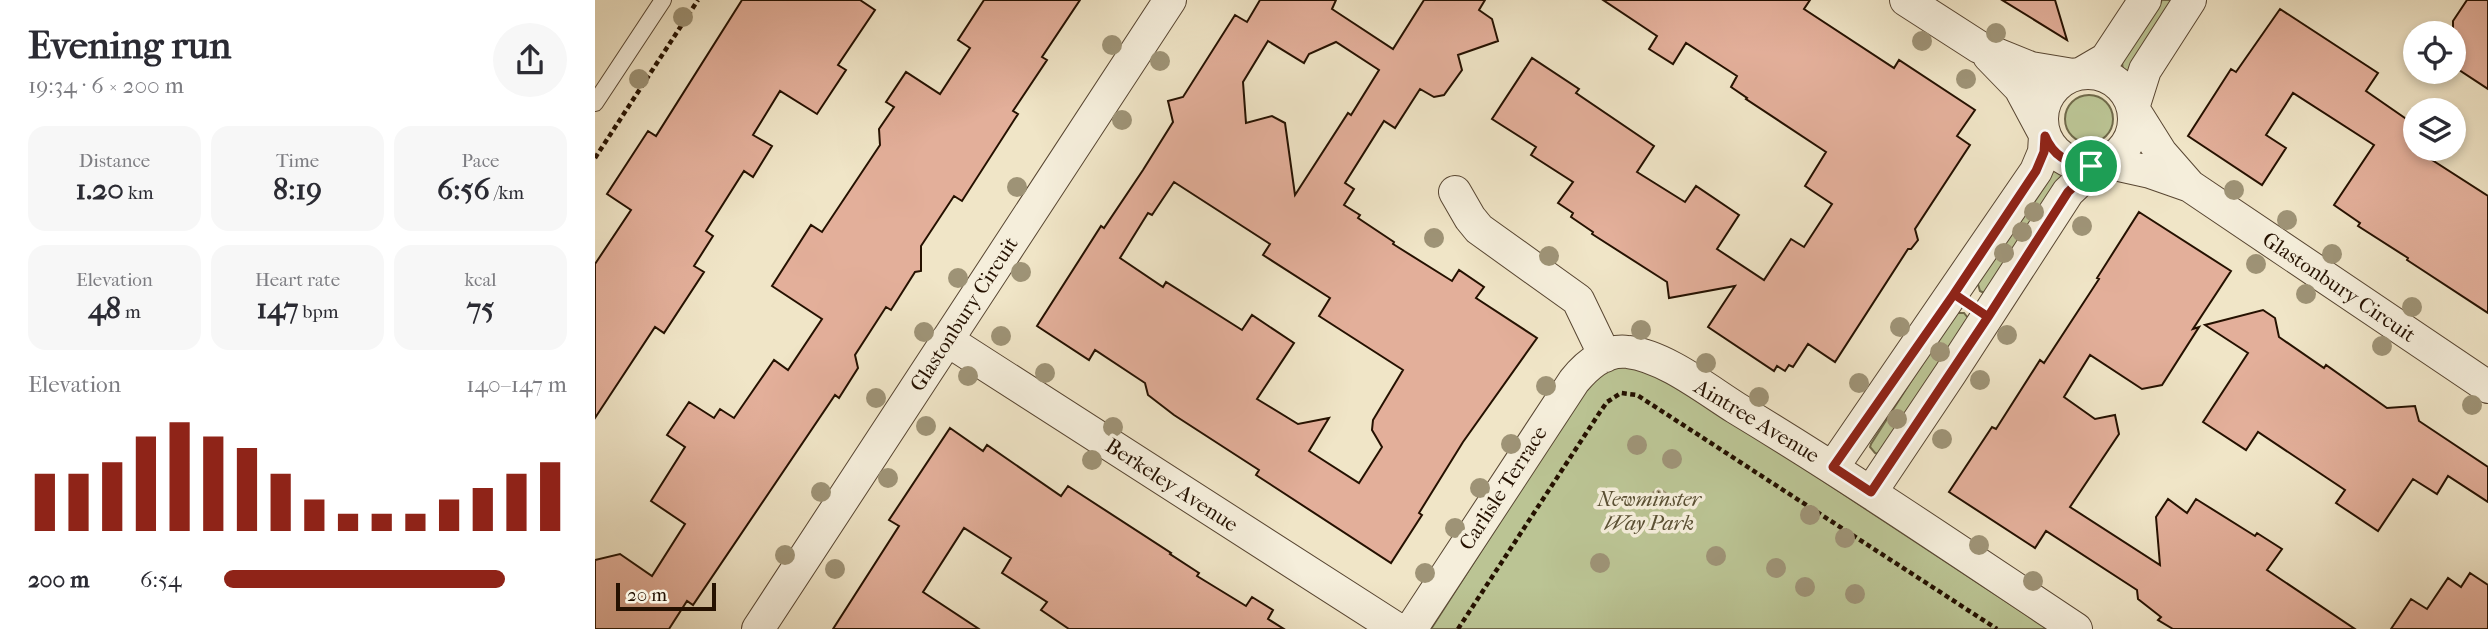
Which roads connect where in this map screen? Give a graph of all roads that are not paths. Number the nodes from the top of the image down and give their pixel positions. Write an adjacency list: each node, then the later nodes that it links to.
1 (663, 0): 8 (lane)
2 (1170, 0): 16 (street, Glastonbury Circuit)
3 (1906, 0): 6 (street)
4 (2145, 0): 7 (street)
5 (2190, 0): 9 (street)
6 (1979, 47): 7 (street); 10 (street)
7 (2078, 74): 9 (street); 10 (street)
8 (595, 103)
9 (2133, 109): 11 (street); 12 (street, Glastonbury Circuit)
10 (2044, 133): 11 (street); 14 (street)
11 (2098, 164): 12 (street, Glastonbury Circuit); 15 (street)
12 (2190, 187): 18 (street, Glastonbury Circuit)
13 (1455, 192): 17 (street)
14 (1954, 294): 15 (street); 19 (street)
15 (1988, 317): 20 (street)
16 (947, 340): 21 (street, Glastonbury Circuit); 22 (street, Berkeley Avenue)
17 (1605, 356): 19 (street, Aintree Avenue); 23 (street, Carlisle Terrace)
18 (2488, 387)
19 (1833, 467): 20 (street, Aintree Avenue)
20 (1871, 492): 24 (street, Aintree Avenue)
21 (758, 629)
22 (1397, 629)
23 (1411, 629)
24 (2076, 629)

